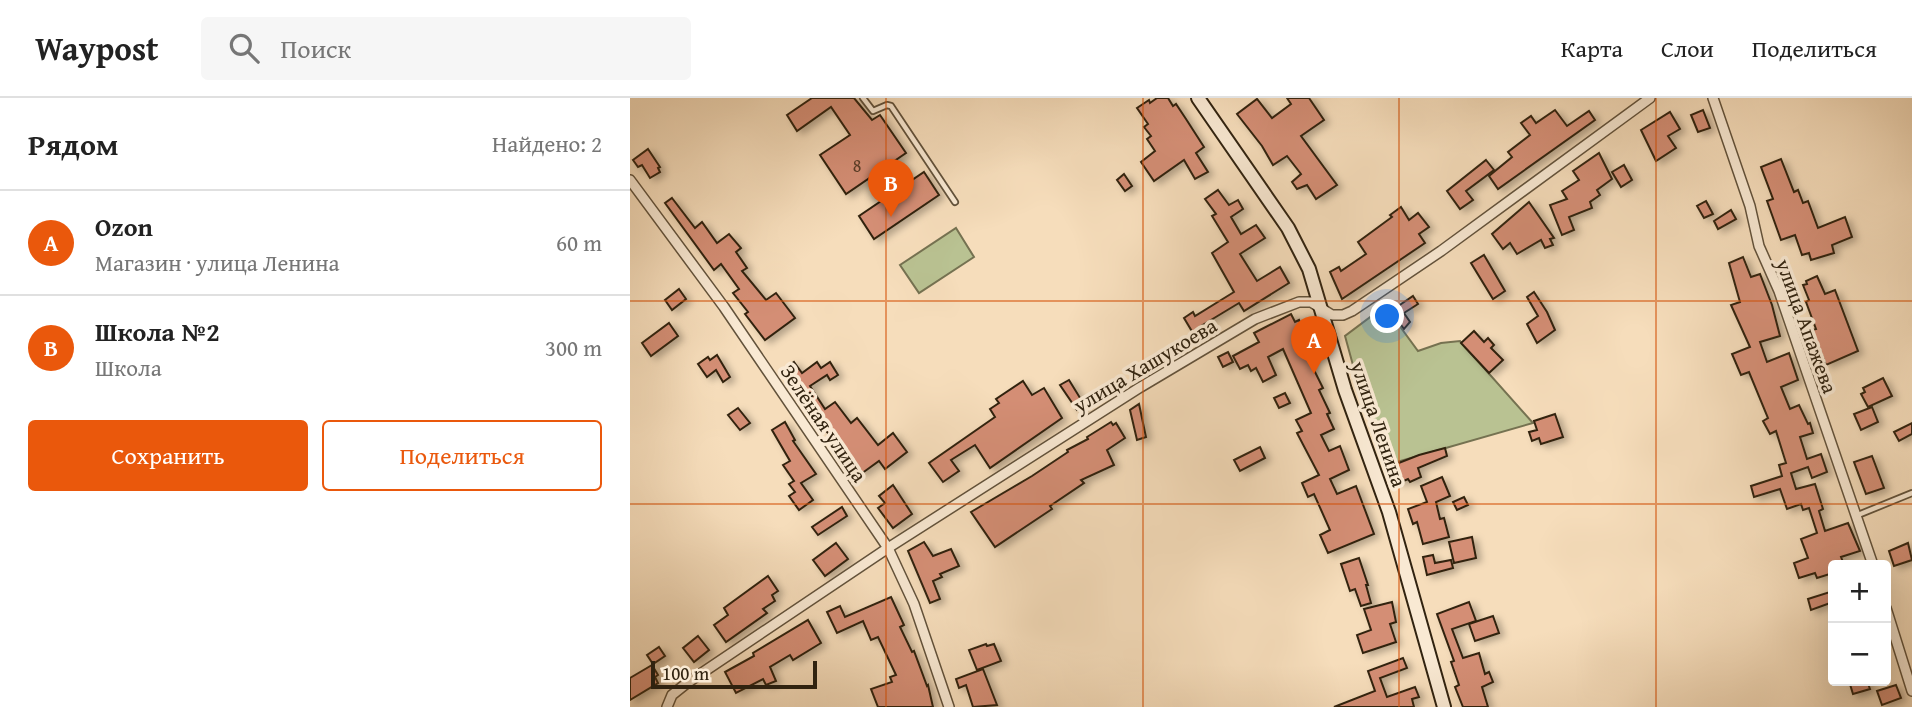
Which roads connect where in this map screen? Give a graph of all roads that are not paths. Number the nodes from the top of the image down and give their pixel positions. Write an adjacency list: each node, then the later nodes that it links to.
1 (863, 98): 6 (lane)
2 (1198, 98): 7 (street, улица Ленина)
3 (1650, 98): 7 (street, улица Хашукоева)
4 (1713, 98): 9 (street, улица Апажева)
5 (630, 180): 10 (street, Зелёная улица)
6 (955, 202)
7 (1321, 307): 10 (street, улица Хашукоева); 16 (street, улица Ленина)
8 (1912, 493): 9 (lane)
9 (1855, 516): 11 (street, улица Апажева)
10 (888, 548): 14 (street, улица Хашукоева); 15 (street, Зелёная улица)
11 (1871, 560)
12 (1891, 623): 13 (street)
13 (1912, 691)
14 (667, 707)
15 (949, 707)
16 (1444, 707)

